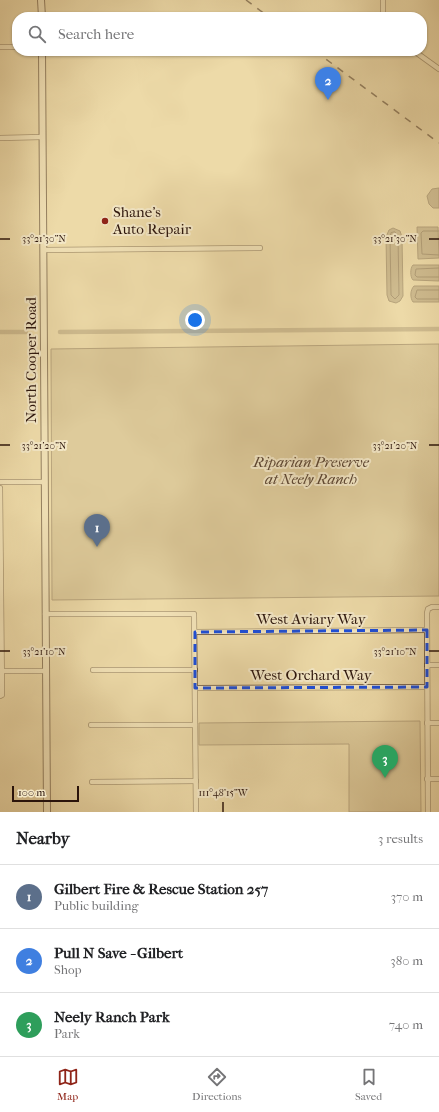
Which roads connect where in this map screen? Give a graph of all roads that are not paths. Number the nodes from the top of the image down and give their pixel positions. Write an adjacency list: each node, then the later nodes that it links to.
1 (41, 0): 3 (main road)
2 (383, 0): 4 (street)
3 (42, 12)
4 (382, 12)
5 (0, 47): 6 (street)
6 (12, 47)
7 (42, 56): 10 (main road, North Cooper Road)
8 (421, 56): 9 (street)
9 (439, 69)
10 (42, 137): 11 (street); 13 (main road, North Cooper Road)
11 (0, 138)
12 (260, 248): 13 (street)
13 (44, 250): 15 (main road, North Cooper Road)
14 (0, 482): 15 (street)
15 (45, 482): 19 (main road, North Cooper Road)
16 (0, 488): 17 (street)
17 (0, 586): 22 (street)
18 (439, 607): 20 (street)
19 (45, 614): 21 (street); 28 (main road, North Cooper Road)
20 (427, 630): 21 (street, West Aviary Way); 23 (street)
21 (195, 632): 26 (street)
22 (1, 640): 27 (street)
23 (427, 665): 24 (street); 29 (street)
24 (439, 665)
25 (93, 670): 26 (street)
26 (195, 670): 30 (street)
27 (2, 671): 28 (street); 31 (street)
28 (46, 671): 40 (main road, North Cooper Road)
29 (427, 687): 30 (street, West Orchard Way); 32 (street)
30 (195, 688): 35 (street)
31 (1, 696)
32 (427, 723): 33 (street); 36 (street)
33 (439, 723)
34 (91, 725): 35 (street)
35 (195, 725): 38 (street)
36 (427, 779): 37 (street); 42 (street)
37 (439, 779)
38 (196, 781): 39 (street); 41 (street)
39 (92, 782)
40 (47, 812)
41 (196, 812)
42 (428, 812)

